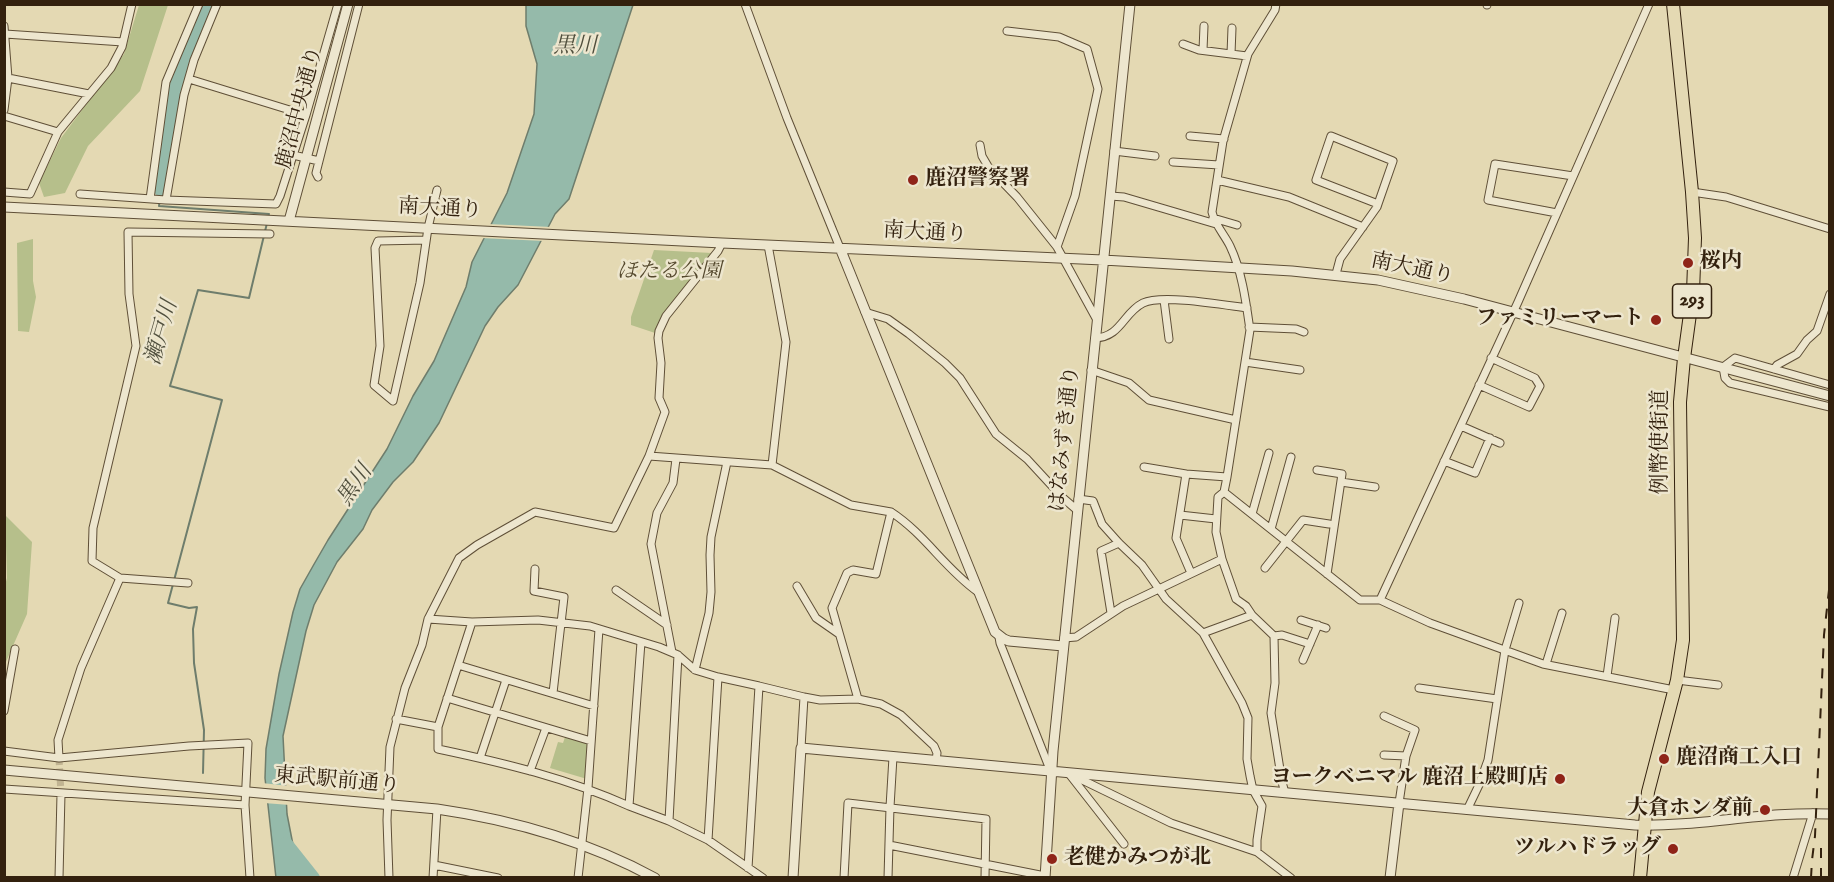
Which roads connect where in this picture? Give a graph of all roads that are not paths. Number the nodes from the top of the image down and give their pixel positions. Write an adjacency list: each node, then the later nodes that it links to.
1 (132, 4): 17 (street)
2 (199, 4): 50 (street)
3 (217, 4): 25 (street)
4 (338, 4): 19 (street)
5 (348, 4): 21 (street, 鹿沼中央通り)
6 (359, 4): 21 (street)
7 (745, 4): 66 (street)
8 (1130, 4): 35 (street, はなみずき通り)
9 (1276, 4): 23 (street)
10 (1649, 4): 42 (street)
11 (1673, 4): 47 (highway, 例幣使街道 / 293)
12 (4, 26): 16 (street)
13 (1204, 26): 20 (street)
14 (1232, 28): 22 (street)
15 (1007, 31): 65 (street)
16 (5, 34): 17 (street); 24 (street)
17 (123, 42): 26 (street)
18 (1183, 44): 20 (street)
19 (326, 48): 21 (street); 29 (street)
20 (1203, 50): 22 (street)
21 (341, 52): 38 (street, 鹿沼中央通り); 39 (street)
22 (1231, 54): 23 (street)
23 (1247, 56): 33 (street)
24 (8, 78): 26 (street); 27 (street)
25 (189, 79): 29 (street); 51 (street)
26 (89, 93): 31 (street)
27 (5, 103): 28 (street)
28 (4, 110)
29 (306, 115): 36 (street)
30 (4, 116): 31 (street)
31 (58, 132): 46 (street)
32 (1190, 136): 33 (street)
33 (1224, 139): 41 (street)
34 (980, 145): 65 (street)
35 (1114, 151): 37 (street); 49 (street, はなみずき通り)
36 (293, 155): 38 (street); 51 (street)
37 (1155, 156)
38 (306, 159): 39 (street); 55 (street, 鹿沼中央通り)
39 (319, 161): 43 (street)
40 (1173, 162): 41 (street)
41 (1219, 165): 44 (street)
42 (1573, 176): 54 (street); 54 (street)
43 (318, 177)
44 (1217, 180): 56 (street); 58 (street)
45 (437, 190): 59 (street)
46 (4, 192)
47 (1692, 192): 60 (street); 83 (highway, 例幣使街道 / 293)
48 (80, 194): 50 (street)
49 (1110, 196): 56 (street); 68 (street, はなみずき通り)
50 (150, 199): 51 (street)
51 (166, 200)
52 (1378, 204): 52 (street); 58 (street)
53 (4, 207): 55 (street, 南大通り)
54 (1557, 213): 75 (street)
55 (289, 221): 59 (street, 南大通り)
56 (1215, 221): 57 (street); 69 (street)
57 (1237, 225)
58 (1363, 227): 70 (street)
59 (431, 228): 62 (street); 63 (street, 南大通り)
60 (1830, 229)
61 (270, 234): 126 (street)
62 (426, 240): 62 (street)
63 (722, 243): 64 (street, 南大通り); 98 (street)
64 (768, 245): 66 (street, 南大通り); 103 (street)
65 (1057, 247): 67 (street)
66 (840, 248): 67 (street, 南大通り); 74 (street)
67 (1064, 258): 68 (street, 南大通り); 77 (street)
68 (1103, 260): 69 (street, 南大通り); 77 (street, はなみずき通り)
69 (1237, 267): 70 (street, 南大通り); 73 (street)
70 (1336, 274): 75 (street, 南大通り)
71 (1830, 294): 76 (street)
72 (1164, 300): 73 (street); 80 (street); 81 (street)
73 (1246, 308): 78 (street)
74 (865, 312): 112 (street); 131 (street)
75 (1513, 312): 82 (street); 83 (street, 南大通り)
76 (1827, 313): 86 (street)
77 (1097, 320): 80 (street, はなみずき通り)
78 (1249, 327): 79 (street); 84 (street)
79 (1304, 332)
80 (1095, 338): 87 (street, はなみずき通り)
81 (1169, 339)
82 (1491, 358): 89 (street); 89 (street)
83 (1684, 358): 85 (street, 南大通り); 163 (highway, 例幣使街道 / 293)
84 (1245, 362): 88 (street); 93 (street)
85 (1723, 367): 86 (street); 91 (street, 南大通り); 92 (street)
86 (1774, 369): 90 (street)
87 (1092, 370): 93 (street); 111 (street, はなみずき通り)
88 (1300, 370)
89 (1479, 385): 94 (street)
90 (1830, 385)
91 (1830, 396)
92 (1830, 407)
93 (1236, 420): 107 (street)
94 (1461, 426): 95 (street); 101 (street)
95 (1490, 438): 96 (street); 101 (street)
96 (1500, 443)
97 (1269, 453): 114 (street)
98 (649, 456): 100 (street); 138 (street)
99 (1291, 457): 118 (street)
100 (676, 459): 102 (street); 142 (street)
101 (1444, 461): 132 (street)
102 (727, 462): 103 (street); 159 (street)
103 (772, 465): 113 (street)
104 (1144, 467): 106 (street)
105 (1317, 470): 108 (street)
106 (1186, 474): 107 (street); 115 (street)
107 (1227, 477): 110 (street)
108 (1341, 482): 109 (street); 125 (street)
109 (1375, 487)
110 (1224, 492): 114 (street); 116 (street)
111 (1078, 499): 112 (street, はなみずき通り); 120 (street)
112 (1077, 510): 151 (street, はなみずき通り)
113 (891, 512): 131 (street); 147 (street)
114 (1252, 514): 118 (street)
115 (1180, 515): 116 (street); 124 (street)
116 (1216, 519): 121 (street)
117 (1329, 524): 119 (street)
118 (1271, 529): 119 (street)
119 (1286, 542): 122 (street); 125 (street)
120 (1119, 543): 129 (street); 134 (street)
121 (1222, 559): 124 (street); 136 (street)
122 (1265, 568)
123 (535, 569): 141 (street)
124 (1191, 573): 129 (street)
125 (1327, 574): 132 (street)
126 (120, 578): 127 (street); 185 (street)
127 (188, 583)
128 (796, 586): 147 (street)
129 (1158, 588): 134 (street); 146 (street)
130 (616, 590): 142 (street)
131 (978, 592): 149 (street)
132 (1380, 600): 154 (street)
133 (1519, 603): 154 (street)
134 (1112, 613): 151 (street)
135 (1562, 613): 157 (street)
136 (1251, 615): 146 (street); 148 (street)
137 (1615, 618): 160 (street)
138 (428, 619): 140 (street); 176 (street)
139 (1301, 620): 143 (street)
140 (472, 622): 141 (street); 158 (street)
141 (561, 622): 145 (street); 167 (street)
142 (667, 625): 155 (street)
143 (1318, 625): 144 (street); 152 (street)
144 (1326, 627)
145 (599, 629): 150 (street); 172 (street)
146 (1203, 633): 194 (street)
147 (838, 634): 170 (street)
148 (1274, 636): 152 (street); 196 (street)
149 (999, 637): 151 (street); 190 (street)
150 (640, 642): 155 (street); 201 (street)
151 (1064, 642): 190 (street, はなみずき通り)
152 (1310, 644): 156 (street)
153 (15, 649): 173 (street)
154 (1505, 650): 157 (street); 171 (street)
155 (675, 654): 159 (street); 207 (street)
156 (1303, 660)
157 (1546, 664): 160 (street)
158 (458, 665): 162 (street); 168 (street)
159 (696, 670): 161 (street)
160 (1607, 676): 163 (street)
161 (718, 677): 165 (street); 209 (street)
162 (506, 680): 167 (street); 174 (street)
163 (1676, 685): 164 (street); 208 (highway, 例幣使街道 / 293)
164 (1718, 685)
165 (759, 686): 169 (street); 216 (street)
166 (1419, 688): 171 (street)
167 (553, 693): 172 (street)
168 (447, 698): 174 (street); 177 (street)
169 (804, 698): 170 (street); 180 (street)
170 (858, 699): 187 (street)
171 (1497, 699): 204 (street)
172 (594, 706): 179 (street)
173 (4, 711)
174 (495, 713): 178 (street); 186 (street)
175 (1384, 716): 183 (street)
176 (396, 718): 177 (street); 199 (street)
177 (438, 727): 186 (street)
178 (546, 728): 179 (street); 189 (street)
179 (591, 741): 192 (street)
180 (801, 748): 184 (street); 226 (street)
181 (4, 751): 185 (street)
182 (1384, 754): 183 (street)
183 (1406, 756): 198 (street)
184 (893, 757): 187 (street); 202 (street)
185 (59, 758): 195 (street)
186 (480, 758): 189 (street)
187 (936, 761): 190 (street)
188 (4, 770): 195 (street, 東武駅前通り)
189 (530, 771): 192 (street)
190 (1051, 772): 191 (street); 217 (street, はなみずき通り)
191 (1068, 773): 194 (street); 210 (street); 213 (street)
192 (588, 788): 201 (street); 211 (street)
193 (4, 789): 197 (street)
194 (1253, 790): 196 (street); 213 (street)
195 (248, 792): 199 (street, 東武駅前通り); 200 (street)
196 (1285, 793): 198 (street)
197 (61, 794): 200 (street); 218 (street)
198 (1399, 803): 204 (street); 231 (street)
199 (385, 804): 203 (street, 東武駅前通り); 220 (street)
200 (245, 805): 219 (street)
201 (629, 806): 207 (street)
202 (890, 807): 212 (street); 215 (street); 227 (street)
203 (437, 809): 211 (street, 東武駅前通り); 214 (street)
204 (1467, 810): 208 (street)
205 (1813, 813): 206 (street); 208 (street); 233 (street)
206 (1830, 814)
207 (669, 821): 209 (street)
208 (1644, 825): 232 (highway, 例幣使街道 / 293)
209 (708, 840): 216 (street)
210 (1124, 844)
211 (582, 845): 223 (street); 224 (street, 東武駅前通り)
212 (889, 846): 215 (street); 228 (street)
213 (1257, 852): 230 (street)
214 (434, 865): 221 (street); 222 (street)
215 (986, 866): 217 (street); 229 (street)
216 (748, 868): 225 (street)
217 (1045, 877)
218 (59, 878)
219 (250, 878)
220 (389, 878)
221 (433, 878)
222 (498, 878)
223 (578, 878)
224 (655, 878)
225 (763, 878)
226 (793, 878)
227 (844, 878)
228 (888, 878)
229 (985, 878)
230 (1291, 878)
231 (1390, 878)
232 (1640, 878)
233 (1792, 878)

